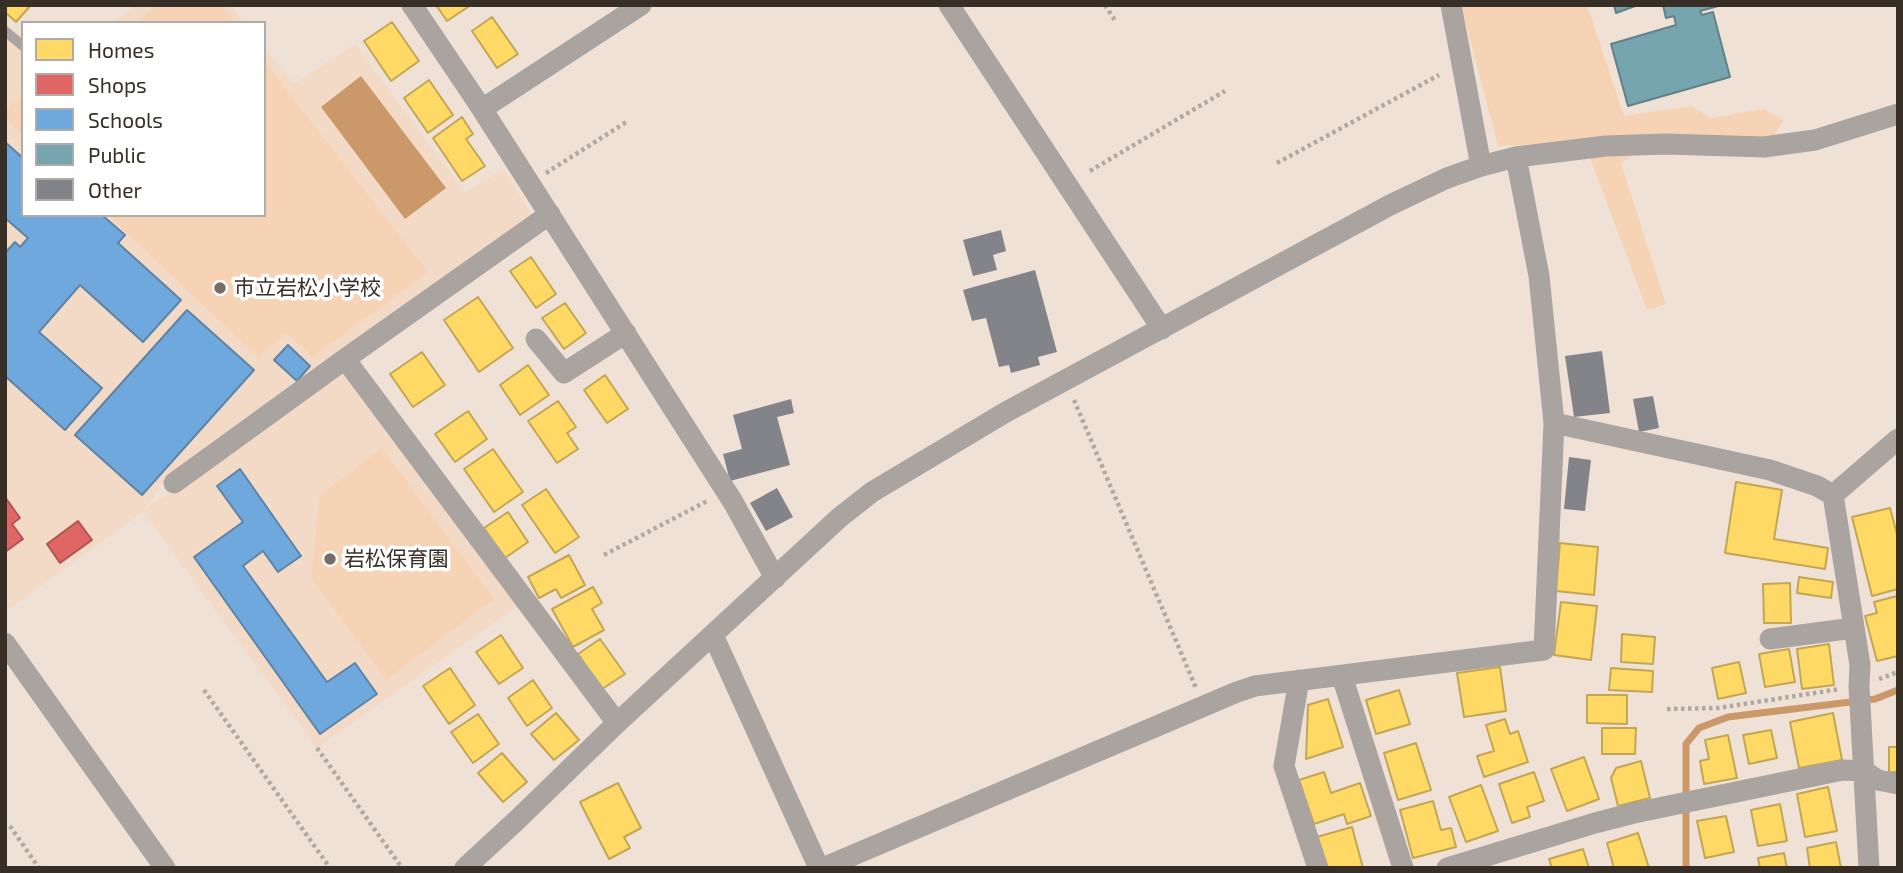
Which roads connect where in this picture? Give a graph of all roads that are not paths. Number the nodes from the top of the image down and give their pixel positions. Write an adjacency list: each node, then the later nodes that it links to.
1 (412, 5): 7 (street)
2 (641, 5): 7 (street)
3 (948, 5): 12 (street)
4 (1451, 5): 10 (street)
5 (5, 32): 6 (lane)
6 (21, 44)
7 (482, 109): 11 (street)
8 (1898, 114): 9 (street)
9 (1516, 157): 10 (street); 16 (street)
10 (1481, 166): 12 (street)
11 (550, 214): 13 (street); 15 (street)
12 (1162, 329): 20 (street)
13 (626, 333): 14 (street); 20 (street)
14 (536, 339)
15 (345, 359): 18 (street); 27 (street)
16 (1555, 423): 19 (street); 25 (street)
17 (1898, 439): 19 (street)
18 (174, 483)
19 (1833, 495): 21 (street)
20 (775, 578): 22 (street)
21 (1854, 628): 23 (street); 28 (street)
22 (713, 635): 27 (street); 32 (street)
23 (1770, 639)
24 (5, 643): 30 (street)
25 (1342, 676): 26 (street); 34 (street)
26 (1299, 680): 32 (street); 33 (street)
27 (617, 723): 31 (street)
28 (1864, 771): 29 (street); 35 (street); 36 (street)
29 (1898, 784)
30 (164, 868)
31 (465, 868)
32 (821, 868)
33 (1318, 868)
34 (1403, 868)
35 (1447, 868)
36 (1869, 868)

